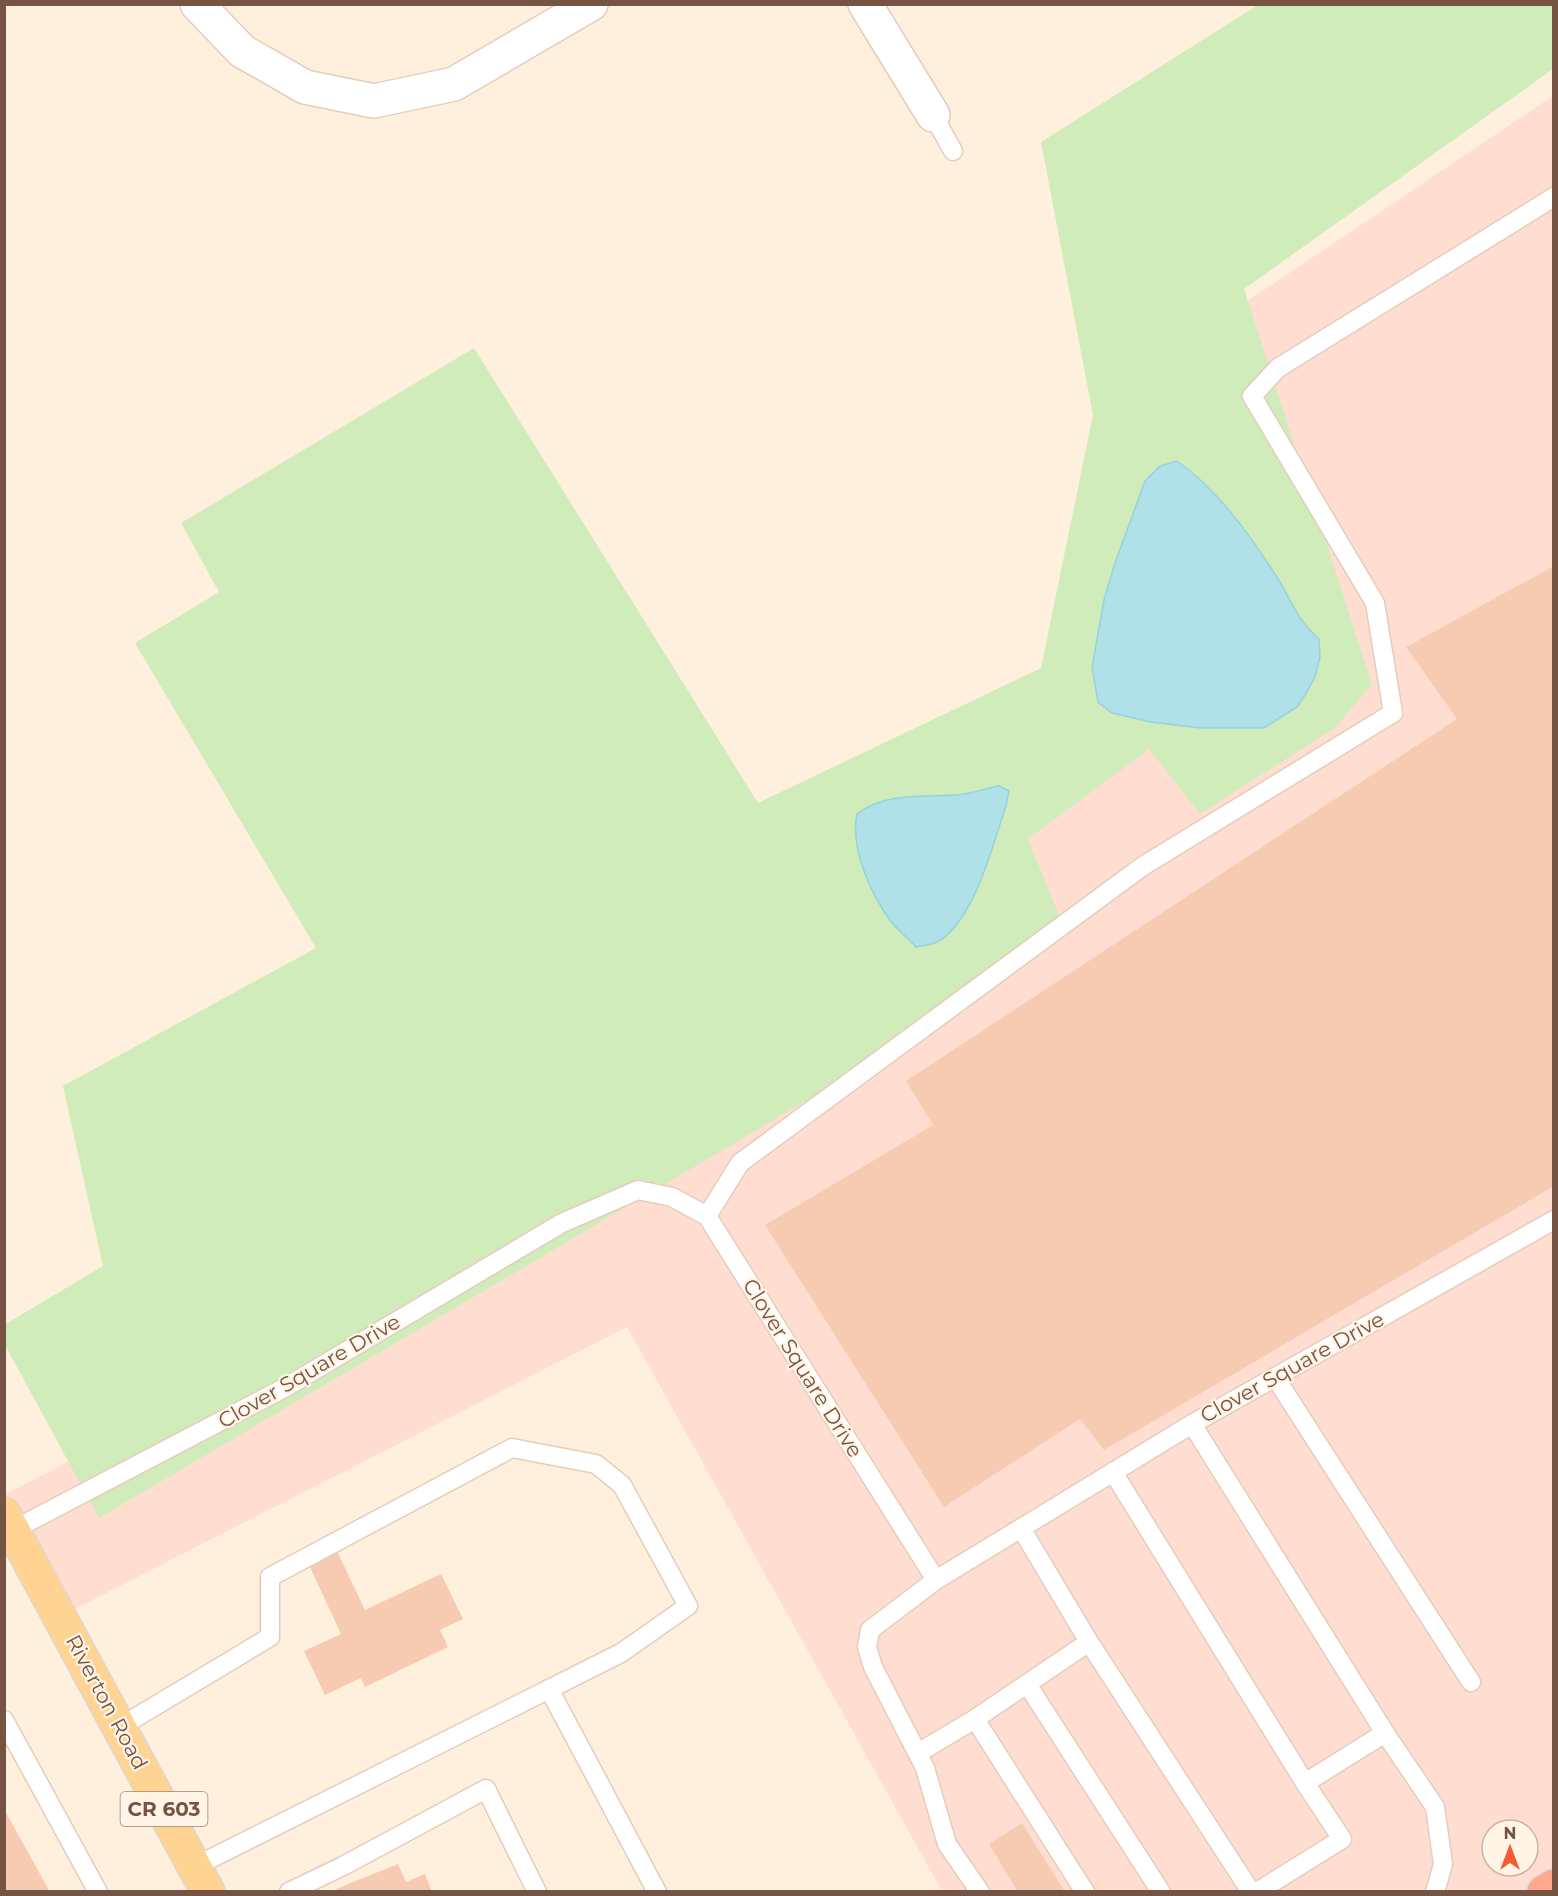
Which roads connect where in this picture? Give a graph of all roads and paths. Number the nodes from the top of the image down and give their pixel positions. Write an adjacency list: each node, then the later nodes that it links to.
1 (197, 4): 2 (street)
2 (591, 4)
3 (866, 4): 4 (street)
4 (933, 116): 5 (lane)
5 (953, 151)
6 (1554, 197): 7 (lane)
7 (707, 1216): 12 (lane, Clover Square Drive); 14 (lane, Clover Square Drive)
8 (1554, 1220): 9 (lane, Clover Square Drive)
9 (1275, 1377): 10 (lane, Clover Square Drive); 16 (lane)
10 (1192, 1424): 11 (lane, Clover Square Drive); 22 (lane)
11 (1113, 1472): 13 (lane, Clover Square Drive); 24 (lane)
12 (9, 1522): 21 (main road, Riverton Road / CR 603)
13 (1021, 1528): 14 (lane, Clover Square Drive); 15 (lane)
14 (936, 1580): 23 (lane)
15 (1089, 1642): 17 (lane); 34 (lane)
16 (1470, 1683)
17 (1028, 1684): 19 (lane); 33 (lane)
18 (549, 1689): 21 (lane); 25 (lane); 30 (lane)
19 (975, 1719): 23 (lane); 32 (lane)
20 (4, 1720): 27 (lane)
21 (120, 1727): 25 (main road, Riverton Road / CR 603)
22 (1384, 1732): 24 (lane); 36 (lane)
23 (918, 1753): 31 (lane)
24 (1305, 1783): 35 (lane)
25 (201, 1879)
26 (1554, 1886): 37 (highway)
27 (98, 1892)
28 (290, 1892): 29 (lane)
29 (537, 1892)
30 (657, 1892)
31 (980, 1892)
32 (1085, 1892)
33 (1161, 1892)
34 (1251, 1892)
35 (1257, 1892)
36 (1435, 1892)
37 (1544, 1892)

